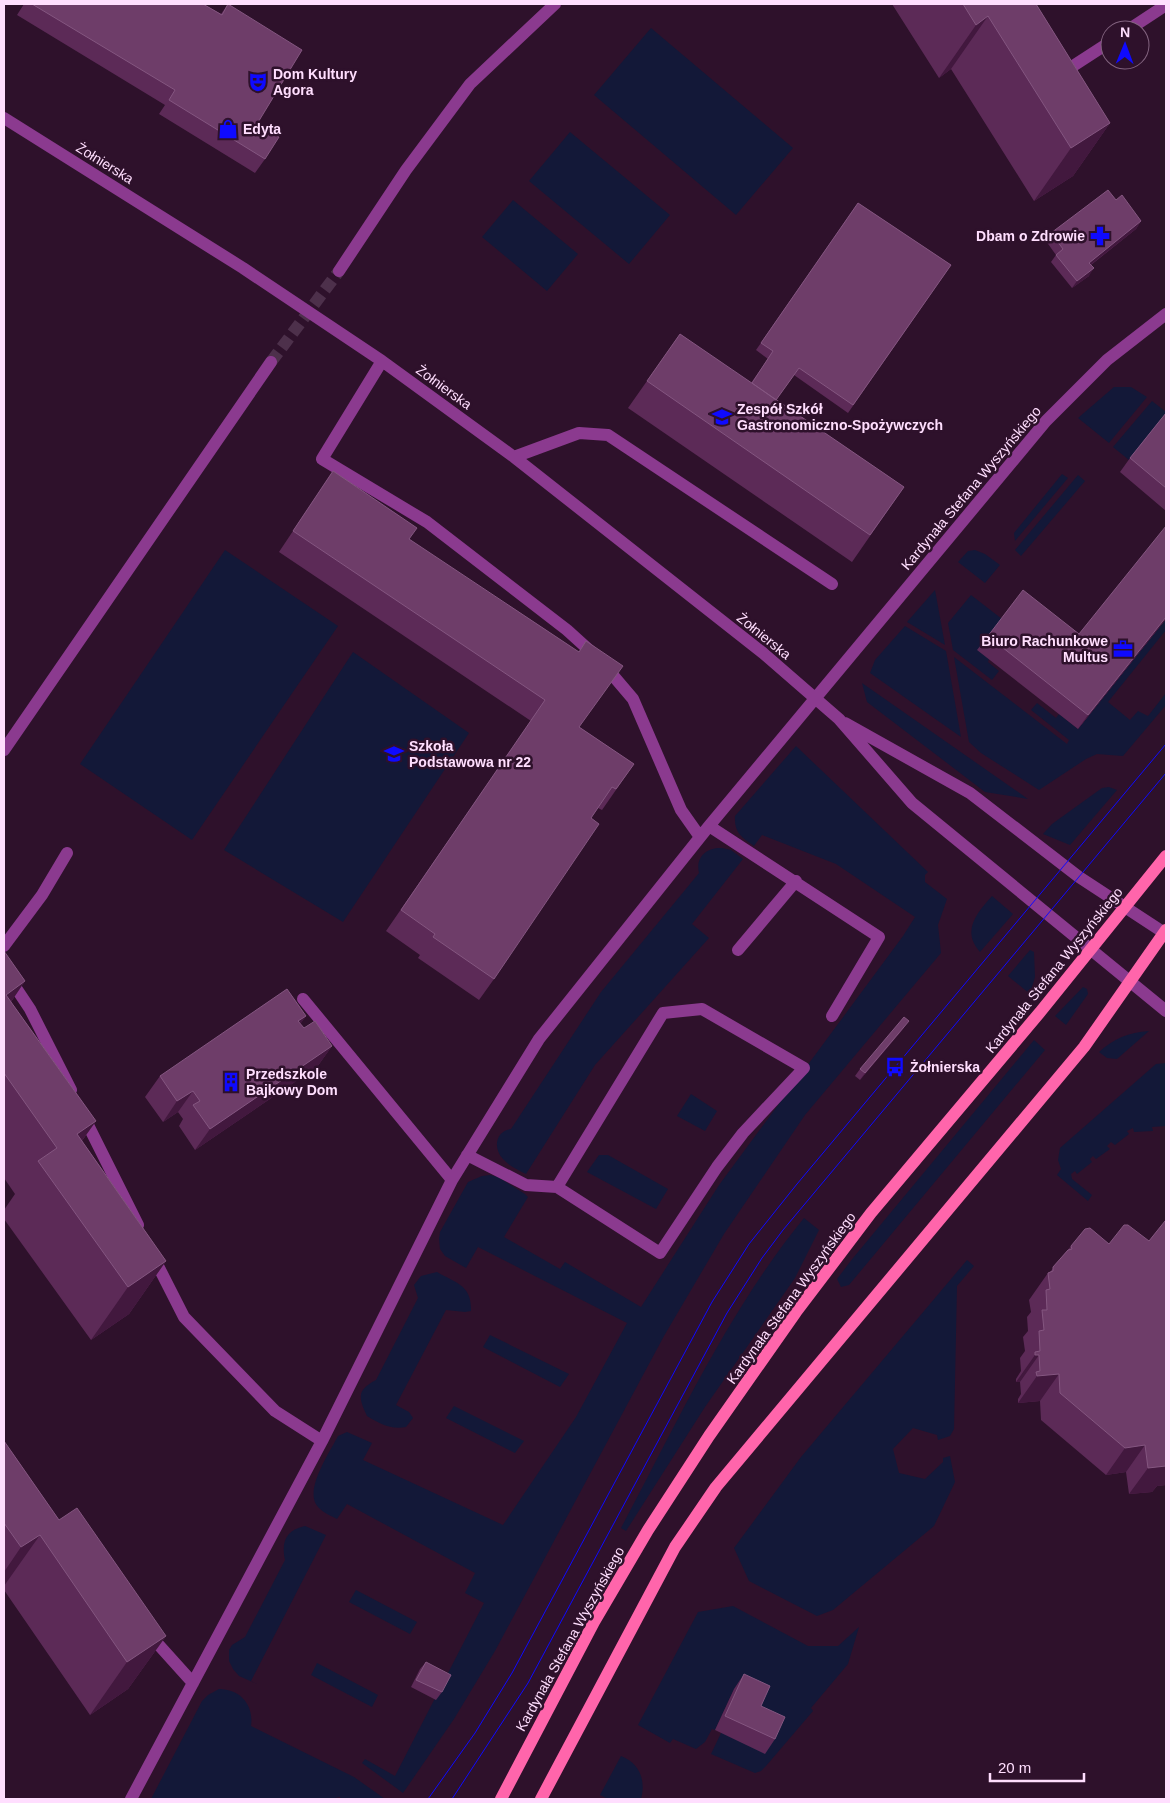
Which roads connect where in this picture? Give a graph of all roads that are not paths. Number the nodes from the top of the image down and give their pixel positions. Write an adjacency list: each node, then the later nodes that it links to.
1 (555, 4): 7 (street)
2 (1166, 5): 3 (street)
3 (1143, 20)
4 (1100, 48): 5 (street)
5 (1073, 66)
6 (4, 118): 9 (street, Żołnierska)
7 (338, 271)
8 (1166, 314): 13 (street, Kardynała Stefana Wyszyńskiego)
9 (382, 361): 11 (street, Żołnierska); 17 (street)
10 (271, 362): 15 (street)
11 (514, 457): 12 (street); 13 (street, Żołnierska)
12 (832, 584)
13 (815, 698): 14 (street, Żołnierska); 16 (street, Kardynała Stefana Wyszyńskiego)
14 (838, 719): 21 (street, Żołnierska); 25 (street, Żołnierska)
15 (4, 750)
16 (708, 826): 17 (street, Kardynała Stefana Wyszyńskiego); 20 (street)
17 (700, 837): 31 (street, Kardynała Stefana Wyszyńskiego)
18 (67, 853): 23 (street)
19 (1166, 856): 21 (main road, Kardynała Stefana Wyszyńskiego)
20 (796, 881): 24 (street); 30 (street)
21 (1125, 906): 22 (street, Żołnierska); 25 (main road, Kardynała Stefana Wyszyńskiego)
22 (1166, 932): 27 (main road)
23 (4, 946)
24 (738, 950)
25 (1091, 950): 27 (street, Żołnierska); 38 (main road, Kardynała Stefana Wyszyńskiego)
26 (4, 970): 34 (street)
27 (1131, 983): 29 (street, Żołnierska); 39 (main road)
28 (303, 999): 32 (street)
29 (1166, 1011)
30 (832, 1016)
31 (467, 1155): 32 (street, Kardynała Stefana Wyszyńskiego); 33 (street)
32 (452, 1180): 34 (street, Kardynała Stefana Wyszyńskiego)
33 (557, 1187): 33 (street)
34 (322, 1440): 36 (street, Kardynała Stefana Wyszyńskiego)
35 (141, 1625): 36 (street)
36 (193, 1683): 37 (street, Kardynała Stefana Wyszyńskiego)
37 (131, 1799)
38 (501, 1799)
39 (541, 1799)

